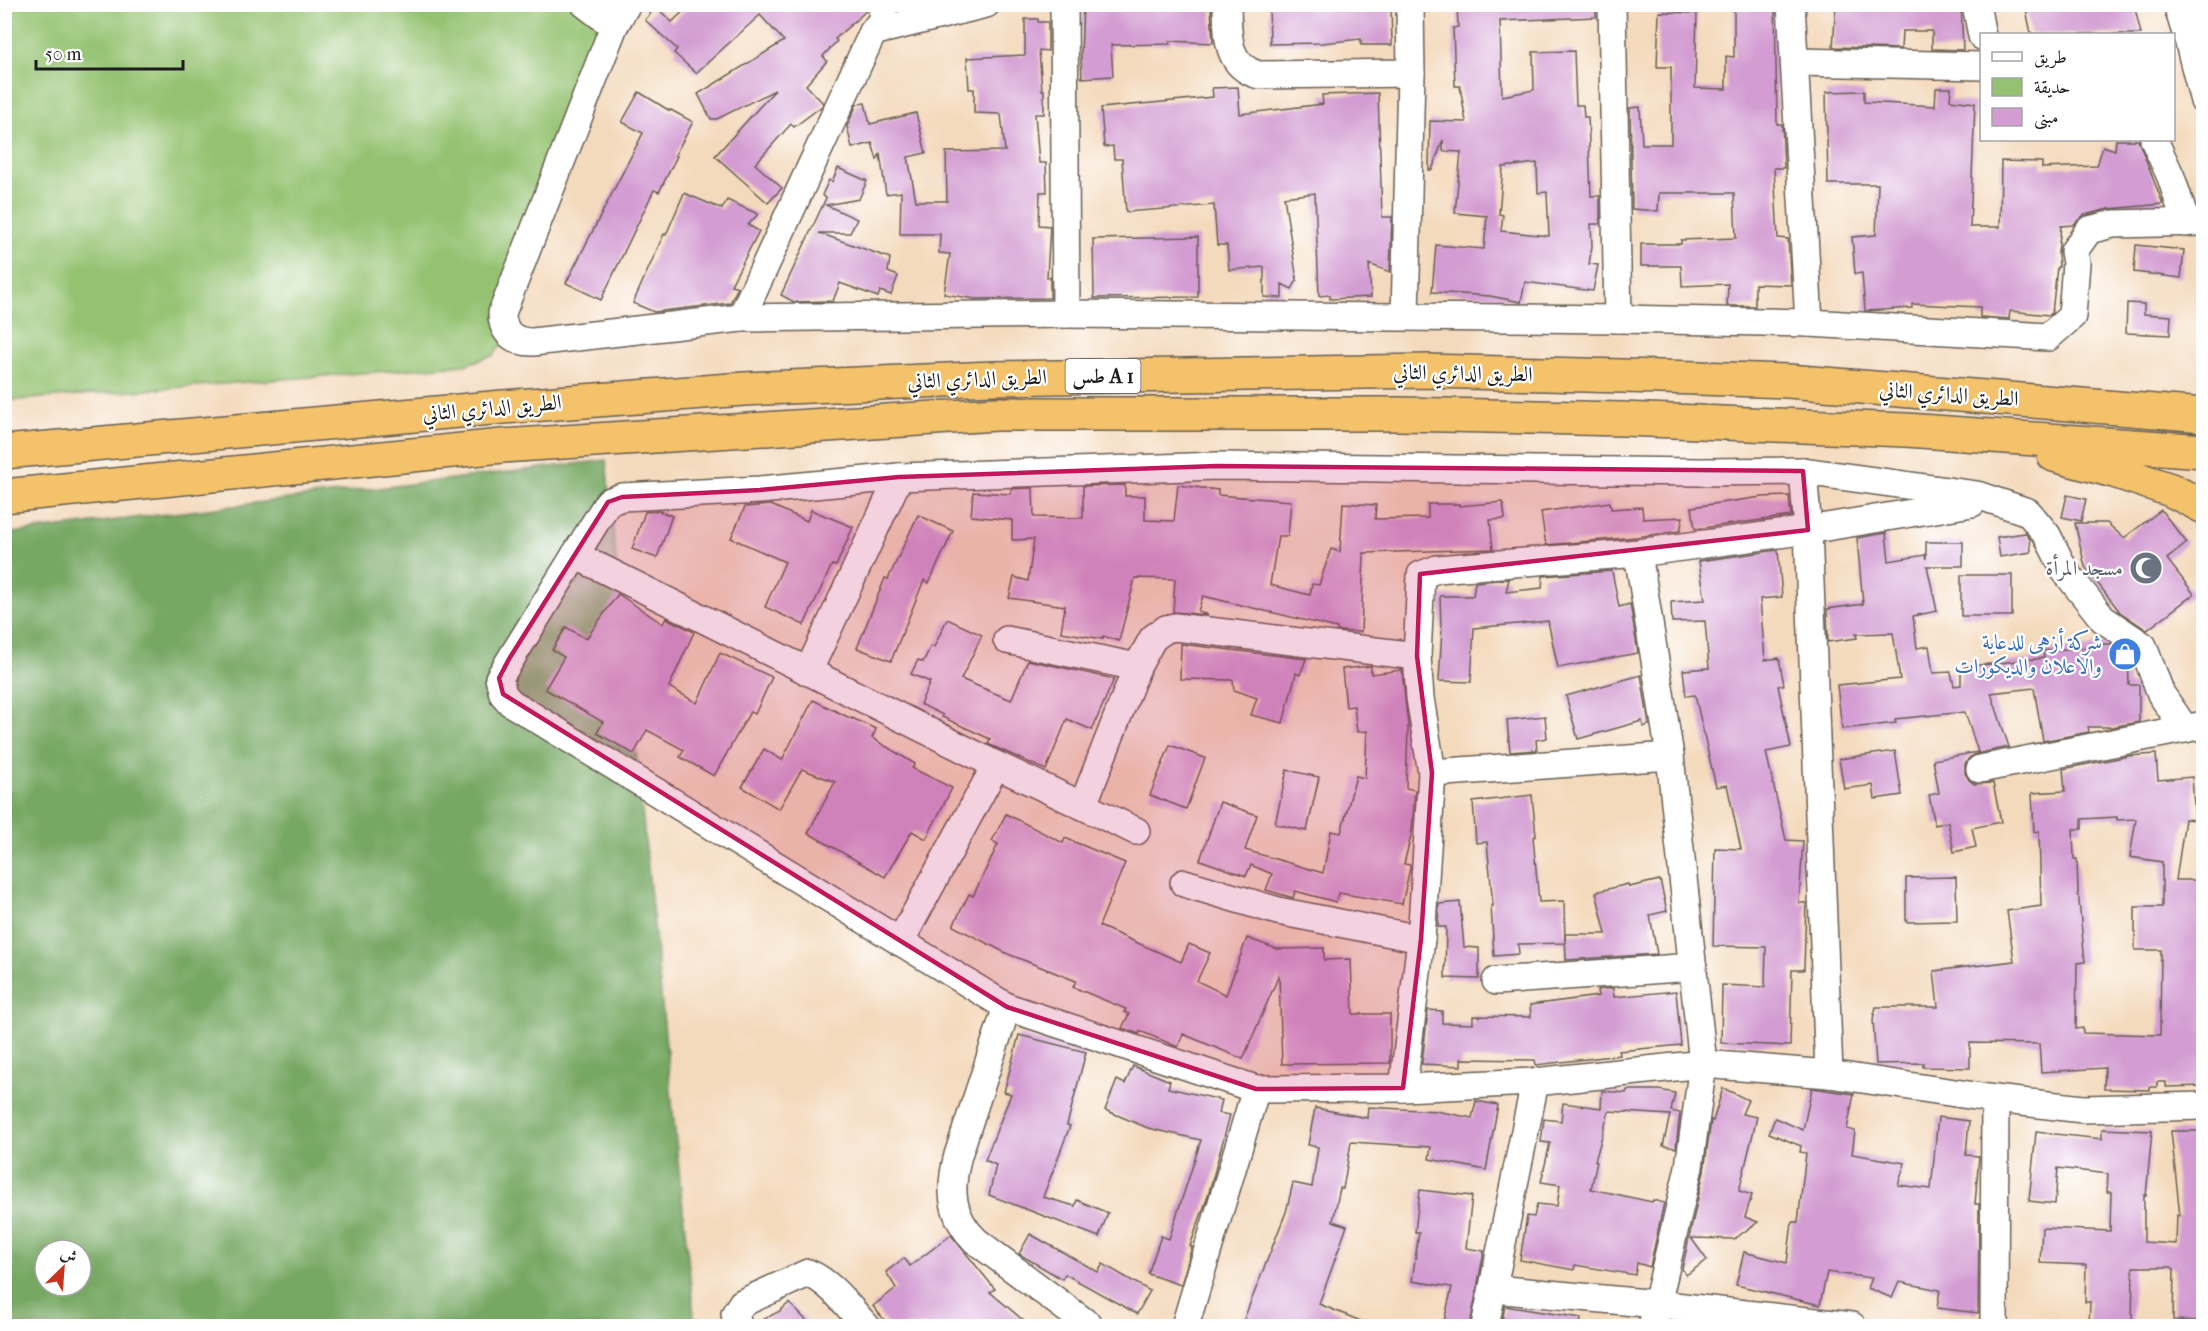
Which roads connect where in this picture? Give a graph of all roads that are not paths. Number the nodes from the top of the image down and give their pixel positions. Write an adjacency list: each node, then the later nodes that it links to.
1 (585, 4): 11 (street)
2 (883, 4): 12 (street)
3 (986, 4): 12 (street)
4 (1064, 4): 21 (street)
5 (1227, 4): 17 (street)
6 (1410, 4): 17 (street)
7 (1612, 4): 24 (street)
8 (1791, 4): 15 (street)
9 (1977, 4): 13 (street)
10 (2177, 4): 14 (street)
11 (621, 15): 23 (street)
12 (873, 32): 23 (street)
13 (1982, 33)
14 (2181, 44): 18 (street)
15 (1796, 62): 16 (street); 25 (street)
16 (1980, 66)
17 (1411, 73): 22 (street)
18 (2204, 101)
19 (2154, 141): 20 (street)
20 (2195, 223): 25 (street)
21 (1066, 314): 22 (street); 23 (street)
22 (1405, 316): 24 (street)
23 (741, 318)
24 (1618, 319): 25 (street)
25 (1809, 323)
26 (2204, 415): 29 (highway, الطريق الدائري الثاني / طس A 1)
27 (1977, 435): 28 (highway, الطريق الدائري الثاني / طس A 1); 32 (highway, الطريق الدائري الثاني / طس A 1); 34 (highway)
28 (2204, 451)
29 (4, 452)
30 (1803, 471): 31 (street); 33 (street); 35 (street)
31 (899, 477): 37 (street); 41 (street)
32 (4, 496)
33 (1990, 500): 35 (street); 42 (street)
34 (2204, 507)
35 (1808, 530): 36 (street); 56 (street)
36 (1638, 553): 39 (street); 43 (street)
37 (575, 555): 41 (street); 51 (street)
38 (1007, 640): 40 (street)
39 (1417, 656): 40 (street); 46 (street)
40 (1137, 667): 47 (street)
41 (808, 672): 44 (street)
42 (2194, 727): 45 (street)
43 (1670, 756): 46 (street); 52 (street)
44 (996, 765): 47 (street); 51 (street)
45 (1980, 769)
46 (1432, 773): 50 (street)
47 (1083, 805): 48 (street)
48 (1136, 831)
49 (1184, 883): 50 (street)
50 (1421, 939): 58 (street)
51 (900, 942): 54 (street)
52 (1693, 967): 53 (street); 55 (street)
53 (1496, 981)
54 (1007, 1007): 59 (street); 66 (street)
55 (1703, 1064): 56 (street); 57 (street); 63 (street)
56 (1828, 1074): 60 (street)
57 (1535, 1082): 58 (street); 62 (street)
58 (1403, 1088): 59 (street)
59 (1256, 1089): 67 (street)
60 (1995, 1099): 61 (street); 70 (street)
61 (2204, 1106)
62 (1494, 1289): 63 (street); 68 (street)
63 (1655, 1315): 69 (street)
64 (738, 1326): 65 (street)
65 (866, 1326)
66 (1090, 1326)
67 (1185, 1326)
68 (1485, 1326)
69 (1852, 1326)
70 (1994, 1326)

